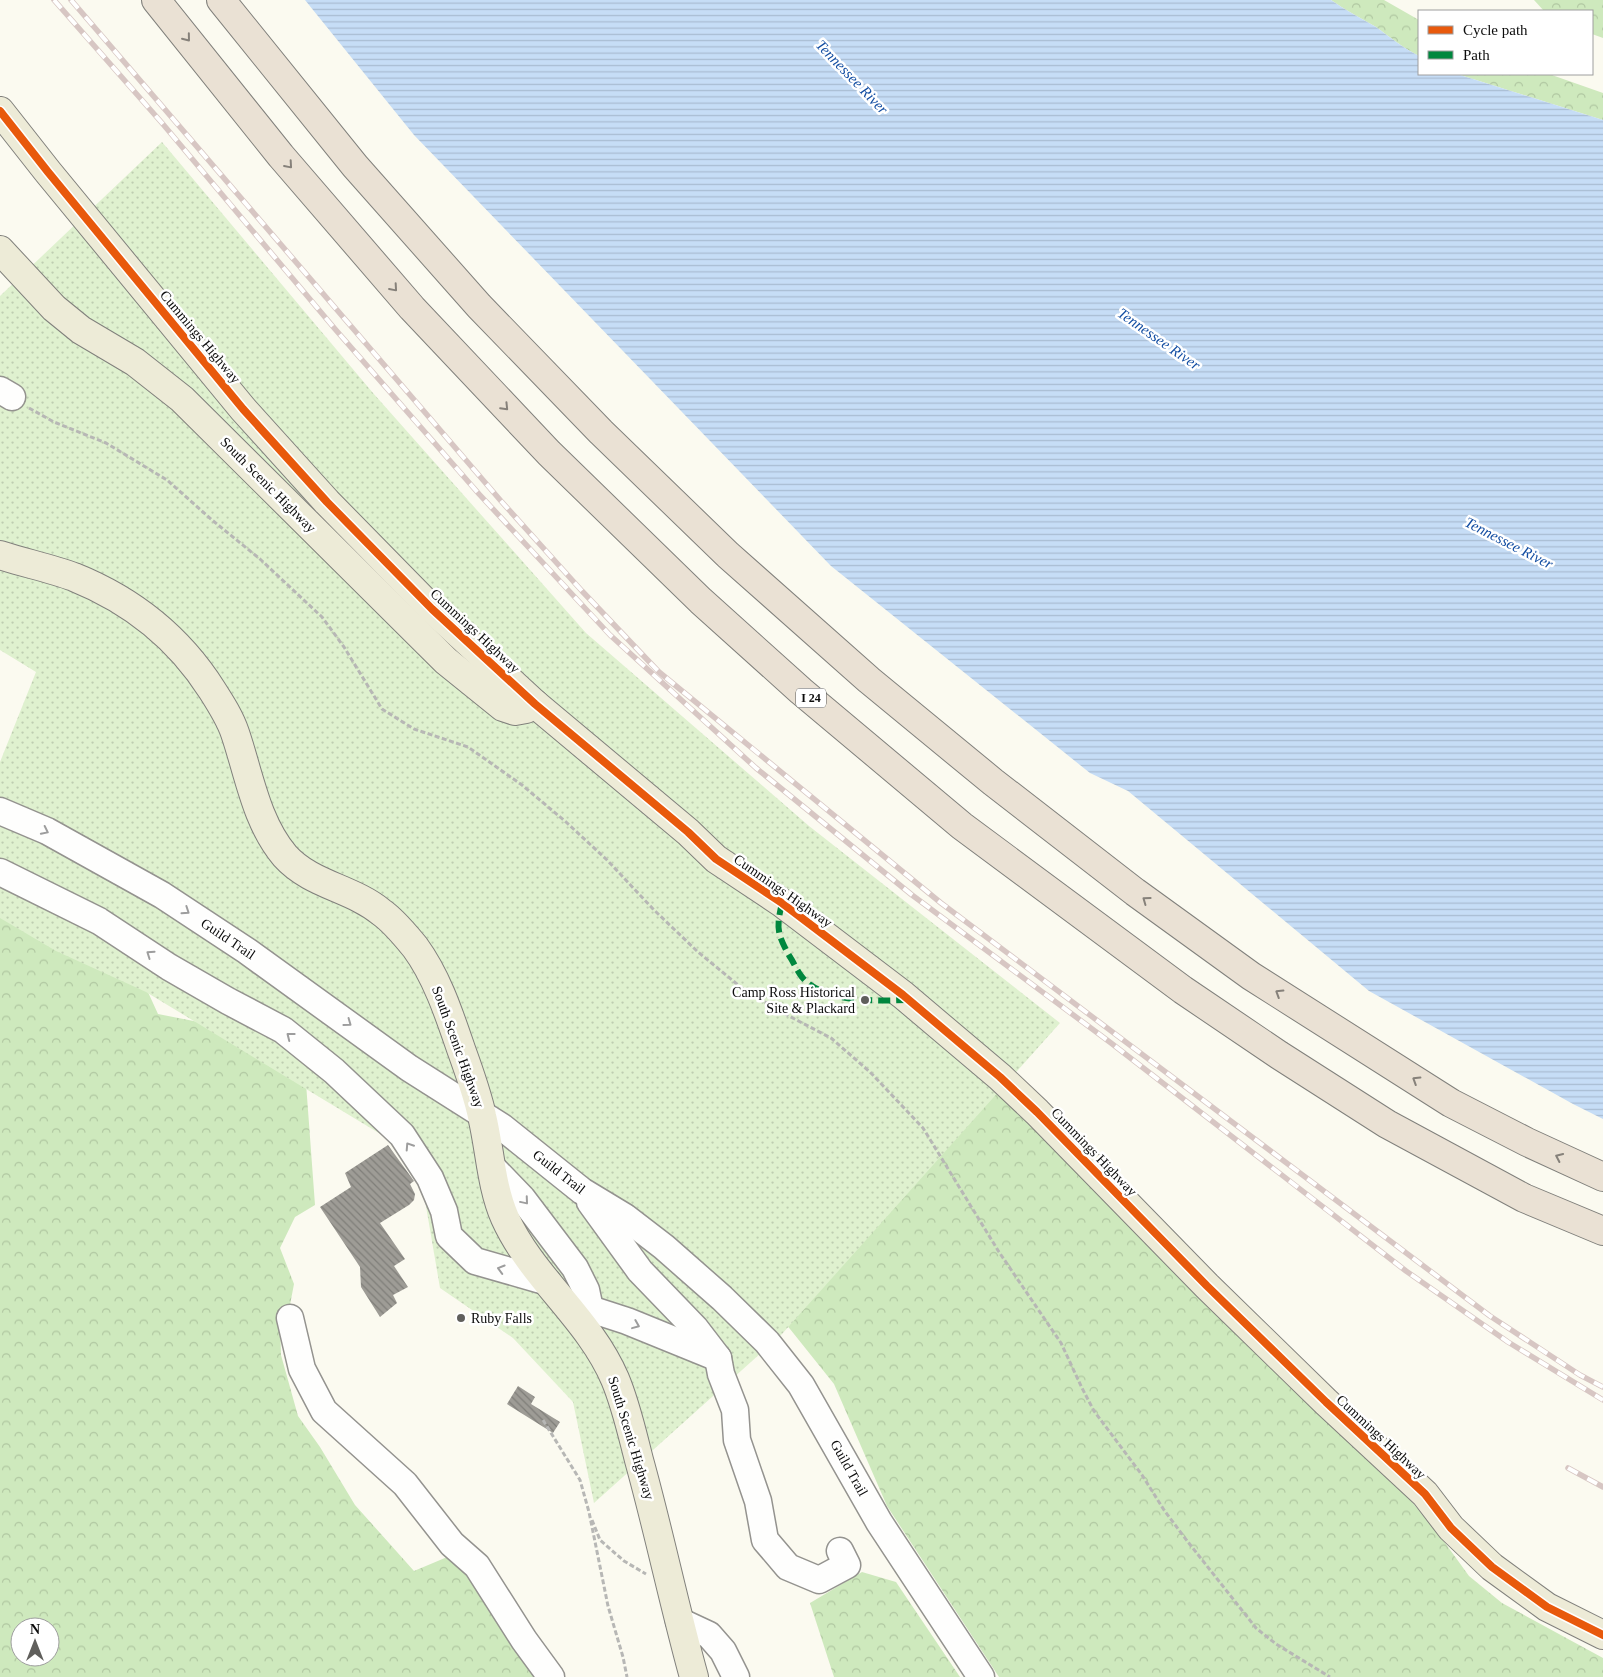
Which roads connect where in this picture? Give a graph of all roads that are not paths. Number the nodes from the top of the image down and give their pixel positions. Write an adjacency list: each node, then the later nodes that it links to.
1 (156, 0): 13 (highway, I 24, one-way to 13)
2 (221, 0): 11 (highway, one-way to 2)
3 (0, 112): 6 (main road, Cummings Highway)
4 (0, 250): 6 (main road, South Scenic Highway)
5 (0, 555): 9 (main road, South Scenic Highway)
6 (535, 704): 20 (main road, Cummings Highway)
7 (0, 811): 9 (lane, Guild Trail, one-way to 9)
8 (0, 872): 14 (lane, one-way to 8)
9 (482, 1114): 10 (main road, South Scenic Highway); 12 (lane, Guild Trail)
10 (491, 1166): 14 (main road, South Scenic Highway); 15 (lane, one-way to 15)
11 (1603, 1177)
12 (582, 1191): 17 (lane); 24 (lane, Guild Trail)
13 (1603, 1231)
14 (548, 1282): 15 (main road, South Scenic Highway)
15 (585, 1315): 17 (lane, one-way to 17); 19 (main road, South Scenic Highway)
16 (290, 1318): 21 (lane)
17 (718, 1358): 18 (lane)
18 (840, 1551)
19 (678, 1621): 22 (main road, South Scenic Highway); 23 (lane)
20 (1603, 1635)
21 (550, 1677)
22 (694, 1677)
23 (736, 1677)
24 (981, 1677)

